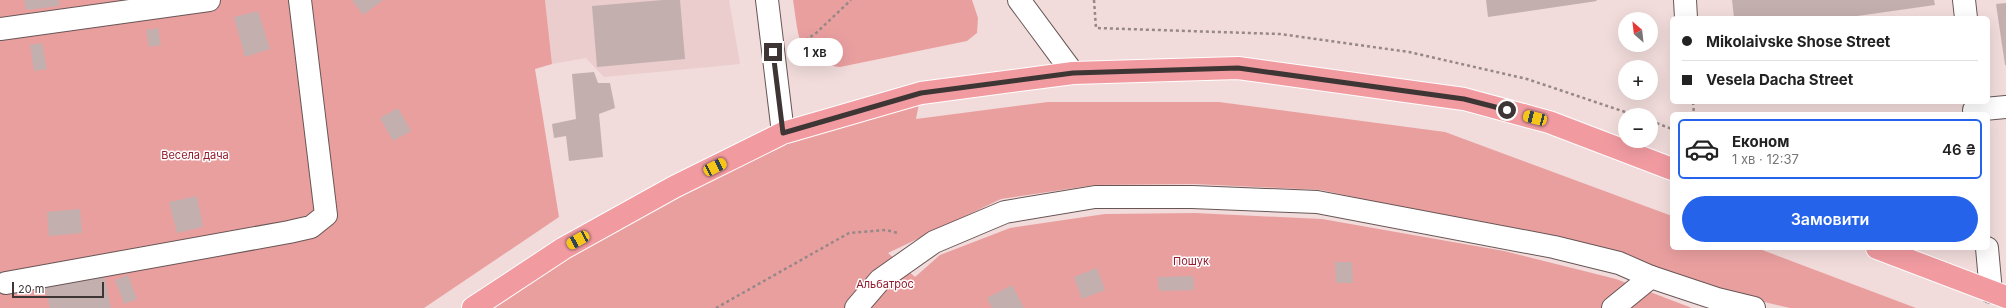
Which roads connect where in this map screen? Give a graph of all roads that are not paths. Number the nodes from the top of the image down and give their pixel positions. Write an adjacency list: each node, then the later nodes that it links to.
1 (209, 0): 9 (street)
2 (300, 0): 18 (street)
3 (767, 0): 13 (street)
4 (1019, 0): 10 (street)
5 (1684, 0): 7 (street)
6 (1964, 0): 8 (street)
7 (1686, 16)
8 (1966, 16)
9 (0, 29)
10 (1073, 73): 13 (main road); 14 (main road)
11 (2006, 107): 12 (street)
12 (1974, 109)
13 (783, 133): 20 (main road)
14 (1670, 168)
15 (1882, 250): 19 (main road)
16 (1987, 250): 19 (street)
17 (1651, 277): 21 (street); 22 (street); 23 (street)
18 (6, 283)
19 (1998, 295)
20 (473, 308)
21 (856, 308)
22 (1613, 308)
23 (1754, 308)

